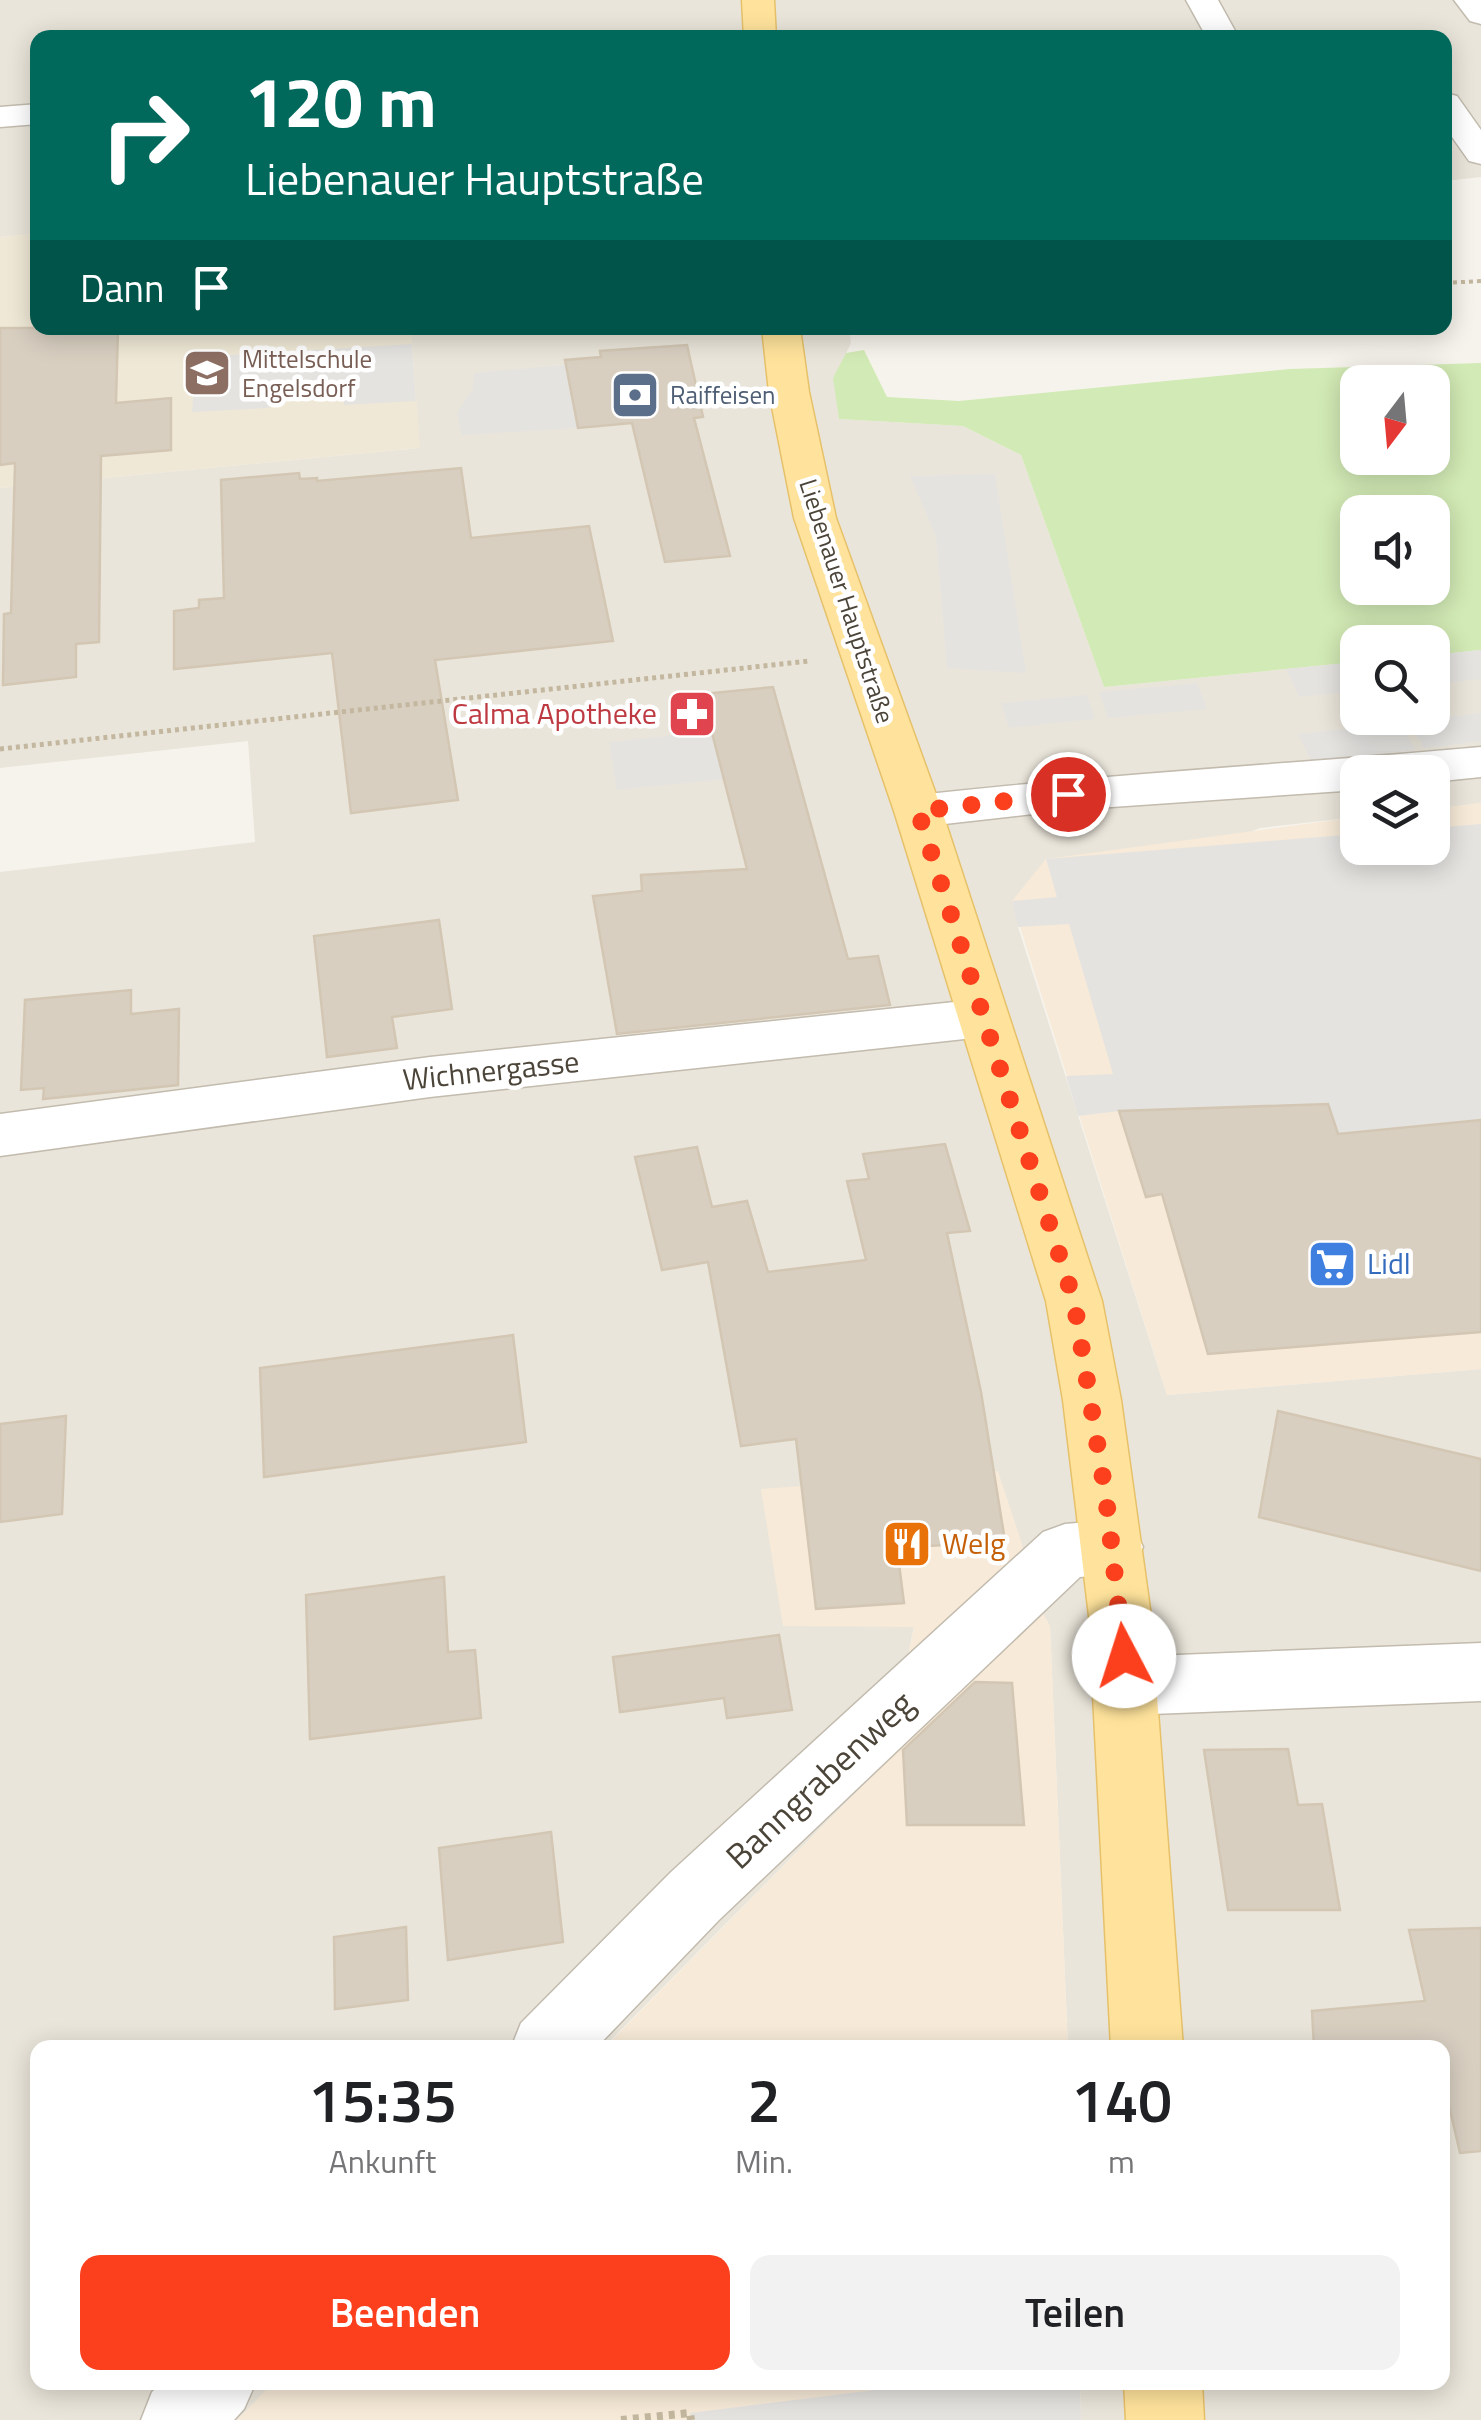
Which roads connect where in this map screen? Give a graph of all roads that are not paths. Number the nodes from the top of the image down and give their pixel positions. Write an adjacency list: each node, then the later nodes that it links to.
1 (758, 0): 5 (main road)
2 (1202, 0): 6 (street)
3 (1470, 0): 4 (street)
4 (1481, 14)
5 (760, 30)
6 (1219, 30)
7 (1481, 99): 8 (street)
8 (1452, 101)
9 (1452, 112): 12 (street)
10 (30, 115): 11 (street)
11 (0, 117)
12 (1481, 154)
13 (782, 335): 17 (main road, Liebenauer Hauptstraße)
14 (1481, 762): 15 (street)
15 (1450, 765)
16 (1340, 775): 17 (street)
17 (918, 811): 18 (main road, Liebenauer Hauptstraße)
18 (982, 1018): 19 (street, Wichnergasse); 20 (main road, Liebenauer Hauptstraße)
19 (0, 1136)
20 (1112, 1547): 22 (main road, Liebenauer Hauptstraße); 23 (street, Banngrabenweg)
21 (1481, 1672): 22 (street)
22 (1127, 1686): 24 (main road, Liebenauer Hauptstraße)
23 (554, 2040)
24 (1147, 2040)
25 (209, 2390): 27 (street)
26 (1163, 2390): 28 (main road)
27 (180, 2420)
28 (1165, 2420)

